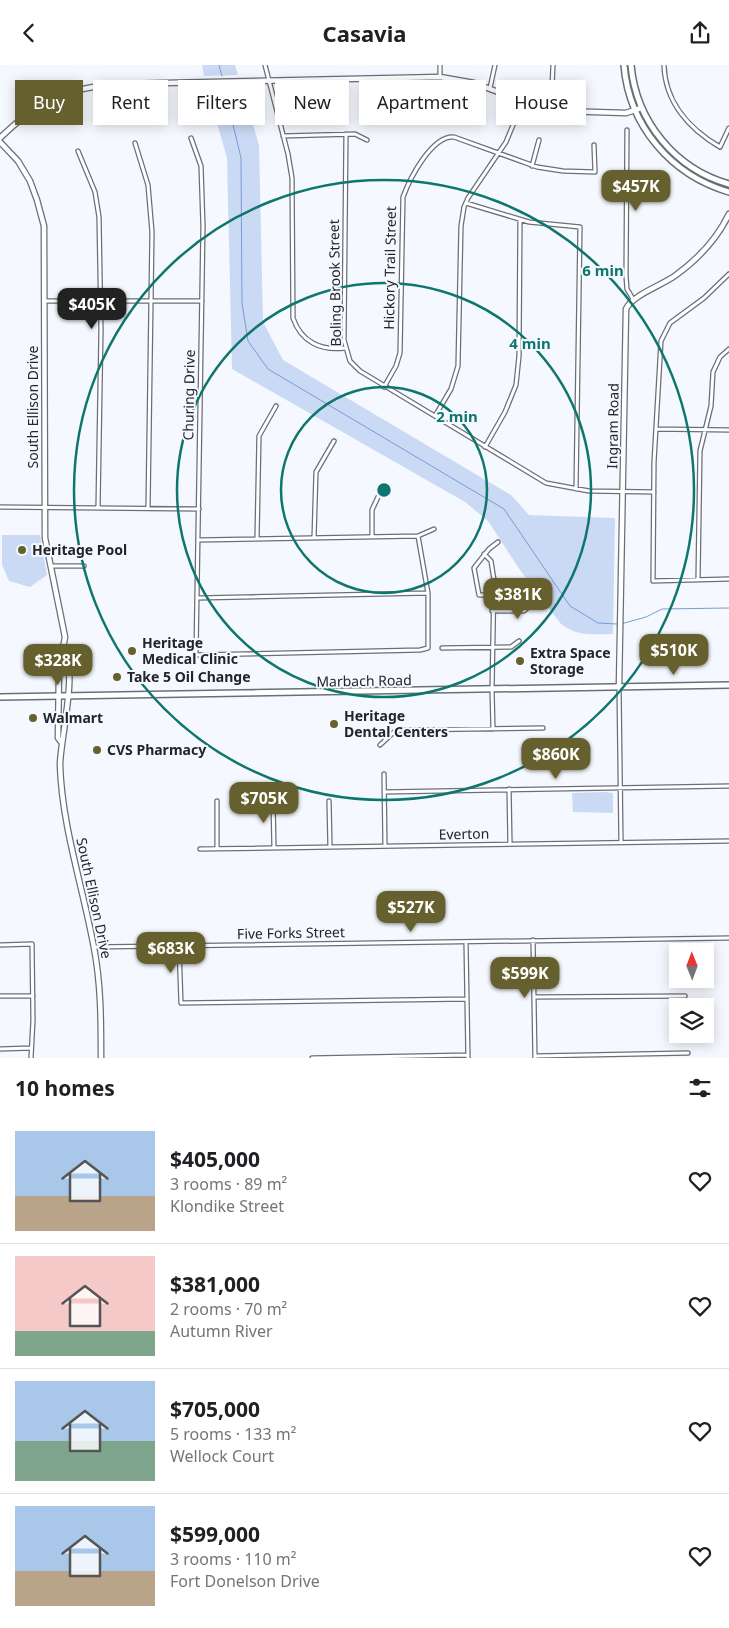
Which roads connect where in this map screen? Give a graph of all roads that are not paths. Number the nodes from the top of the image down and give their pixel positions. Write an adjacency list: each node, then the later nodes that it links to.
1 (265, 65): 10 (street)
2 (440, 65): 8 (street)
3 (495, 65): 11 (street)
4 (553, 65): 9 (street)
5 (624, 65): 14 (main road)
6 (631, 65): 13 (main road)
7 (664, 65): 17 (street)
8 (440, 77): 10 (street); 11 (street)
9 (552, 80)
10 (269, 81): 20 (street); 21 (street)
11 (490, 88): 12 (street)
12 (496, 90)
13 (641, 107): 14 (street); 31 (main road)
14 (635, 110): 15 (street); 32 (main road)
15 (586, 112)
16 (513, 125): 29 (street)
17 (729, 128)
18 (627, 130): 37 (street)
19 (346, 134): 20 (street); 23 (street); 42 (street, Boling Brook Street)
20 (283, 136): 42 (street)
21 (0, 137)
22 (191, 138): 41 (street, Churing Drive)
23 (367, 139)
24 (539, 140): 30 (street)
25 (0, 142): 38 (street, South Ellison Drive)
26 (134, 143): 40 (street)
27 (594, 145): 30 (street, Hickory Trail Street)
28 (78, 151): 39 (street)
29 (498, 153): 30 (street, Hickory Trail Street); 33 (street); 44 (street, Hickory Trail Street)
30 (532, 166)
31 (729, 184)
32 (729, 192)
33 (466, 203): 35 (street); 46 (street)
34 (729, 214): 37 (street)
35 (520, 220): 51 (street); 52 (street)
36 (729, 274): 47 (street)
37 (633, 299): 53 (street, Ingram Road)
38 (46, 301): 39 (street); 57 (street, South Ellison Drive)
39 (100, 301): 40 (street); 58 (street)
40 (151, 301): 41 (street); 59 (street)
41 (202, 301): 60 (street, Churing Drive)
42 (345, 348): 44 (street, Boling Brook Street)
43 (729, 349): 48 (street)
44 (384, 387): 46 (street, Boling Brook Street)
45 (276, 406): 65 (street)
46 (435, 417): 51 (street, Boling Brook Street)
47 (656, 429): 48 (street); 54 (street)
48 (705, 429): 49 (street); 72 (street)
49 (729, 430)
50 (334, 441): 64 (street)
51 (485, 447): 52 (street, Boling Brook Street)
52 (576, 489): 53 (street, Boling Brook Street)
53 (623, 492): 54 (street, Boling Brook Street); 85 (street, Ingram Road)
54 (654, 492): 72 (street)
55 (378, 497): 63 (street)
56 (0, 507): 57 (street)
57 (44, 507): 58 (street); 69 (street, South Ellison Drive)
58 (98, 507): 59 (street)
59 (148, 508): 60 (street)
60 (199, 509): 66 (street, Churing Drive)
61 (434, 529): 62 (street)
62 (418, 536): 63 (street); 73 (street)
63 (372, 537): 64 (street)
64 (314, 538): 65 (street)
65 (257, 539): 66 (street)
66 (199, 540): 75 (street, Churing Drive)
67 (498, 542): 68 (street)
68 (484, 554): 74 (street); 74 (street)
69 (50, 566): 70 (street); 81 (street, South Ellison Drive)
70 (84, 566)
71 (729, 579): 72 (street)
72 (698, 580)
73 (428, 593): 75 (street); 75 (street, Churing Drive)
74 (493, 595): 77 (street)
75 (198, 598)
76 (534, 602): 77 (street)
77 (492, 611): 79 (street)
78 (519, 641): 79 (street)
79 (493, 647): 80 (street); 86 (street)
80 (442, 648)
81 (64, 652): 82 (street, South Ellison Drive); 83 (street, South Ellison Drive)
82 (68, 670): 83 (street); 88 (street, South Ellison Drive)
83 (59, 671): 87 (street, South Ellison Drive)
84 (729, 685): 85 (main road, Marbach Road)
85 (619, 687): 86 (main road, Marbach Road); 96 (street)
86 (492, 690): 88 (main road, Marbach Road); 91 (street)
87 (59, 696): 88 (main road, Marbach Road); 89 (main road, Marbach Road); 92 (street, South Ellison Drive)
88 (68, 696): 92 (street, South Ellison Drive)
89 (0, 697)
90 (543, 728): 91 (street)
91 (493, 729): 93 (street)
92 (61, 743): 115 (street, South Ellison Drive)
93 (380, 745)
94 (384, 774): 98 (street)
95 (729, 786): 96 (street)
96 (620, 788): 97 (street); 103 (street)
97 (509, 789): 98 (street); 104 (street)
98 (384, 791): 105 (street)
99 (273, 800): 107 (street)
100 (216, 801): 109 (street)
101 (329, 801): 106 (street)
102 (729, 841): 103 (street, Everton)
103 (621, 842): 104 (street, Everton)
104 (510, 844): 105 (street, Everton)
105 (385, 846): 106 (street, Everton)
106 (330, 847): 107 (street, Everton)
107 (274, 848): 109 (street, Everton)
108 (200, 849): 109 (street, Everton)
109 (218, 849)
110 (729, 938): 112 (street, Five Forks Street)
111 (466, 941): 112 (street, Five Forks Street); 114 (street, Five Forks Street); 120 (street)
112 (533, 941): 119 (street)
113 (0, 945): 116 (street)
114 (179, 946): 115 (street, Five Forks Street); 120 (street)
115 (94, 947): 127 (street, South Ellison Drive)
116 (33, 995): 117 (street); 122 (street)
117 (0, 996)
118 (685, 996): 119 (street)
119 (534, 997): 125 (street)
120 (467, 999): 124 (street)
121 (0, 1049): 122 (street)
122 (31, 1049): 126 (street)
123 (688, 1053): 125 (street)
124 (468, 1057): 128 (street)
125 (535, 1057)
126 (31, 1058)
127 (101, 1058)
128 (312, 1058)

